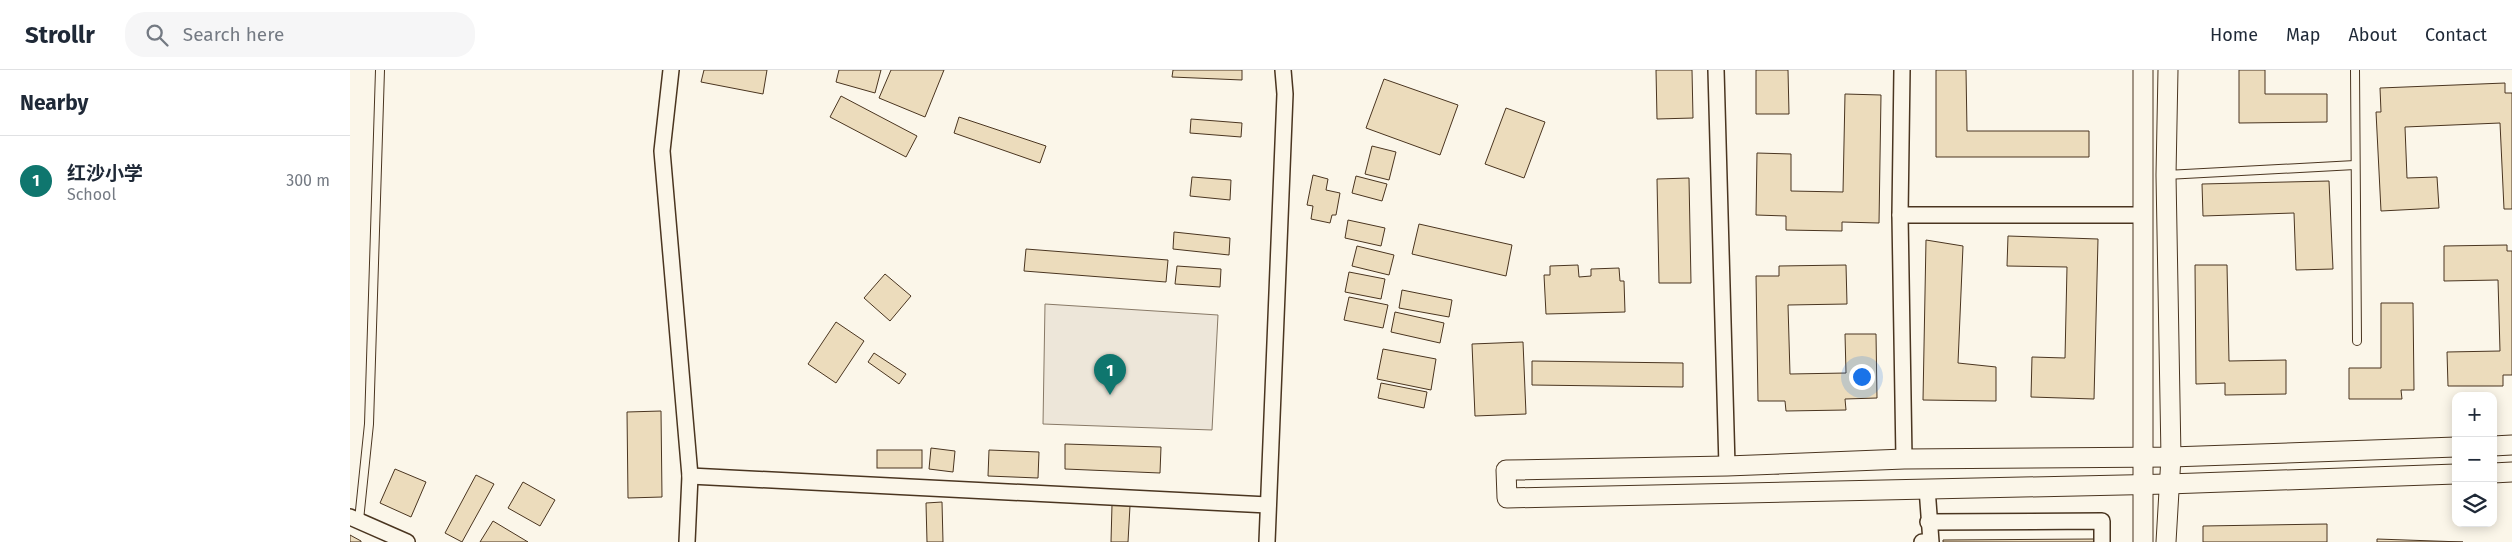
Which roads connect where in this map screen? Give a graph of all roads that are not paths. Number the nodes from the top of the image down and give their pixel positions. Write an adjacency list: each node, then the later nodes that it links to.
1 (380, 70): 29 (lane)
2 (671, 70): 24 (street)
3 (1283, 70): 28 (street)
4 (1716, 70): 20 (street)
5 (1902, 70): 11 (street)
6 (2143, 70): 12 (street)
7 (2168, 70): 10 (street)
8 (2355, 70): 9 (lane)
9 (2355, 165): 10 (lane); 13 (lane)
10 (2166, 175): 18 (street)
11 (1900, 214): 12 (street); 19 (street)
12 (2143, 215): 17 (street)
13 (2357, 341)
14 (2512, 445): 15 (street)
15 (2497, 446)
16 (2452, 447): 18 (street)
17 (2144, 457): 18 (street); 19 (street); 25 (street)
18 (2171, 457): 26 (street)
19 (1904, 459): 20 (street)
20 (1727, 466): 27 (street)
21 (2512, 472): 22 (street)
22 (2497, 473)
23 (2452, 474): 26 (street)
24 (690, 476): 28 (street); 32 (street)
25 (2144, 484): 26 (street); 27 (street); 36 (street)
26 (2168, 484): 37 (street)
27 (1928, 488): 30 (street)
28 (1268, 505): 33 (street)
29 (354, 518): 31 (street)
30 (1928, 522): 34 (street); 35 (street)
31 (408, 542)
32 (686, 542)
33 (1267, 542)
34 (1922, 542)
35 (2102, 542)
36 (2143, 542)
37 (2166, 542)

